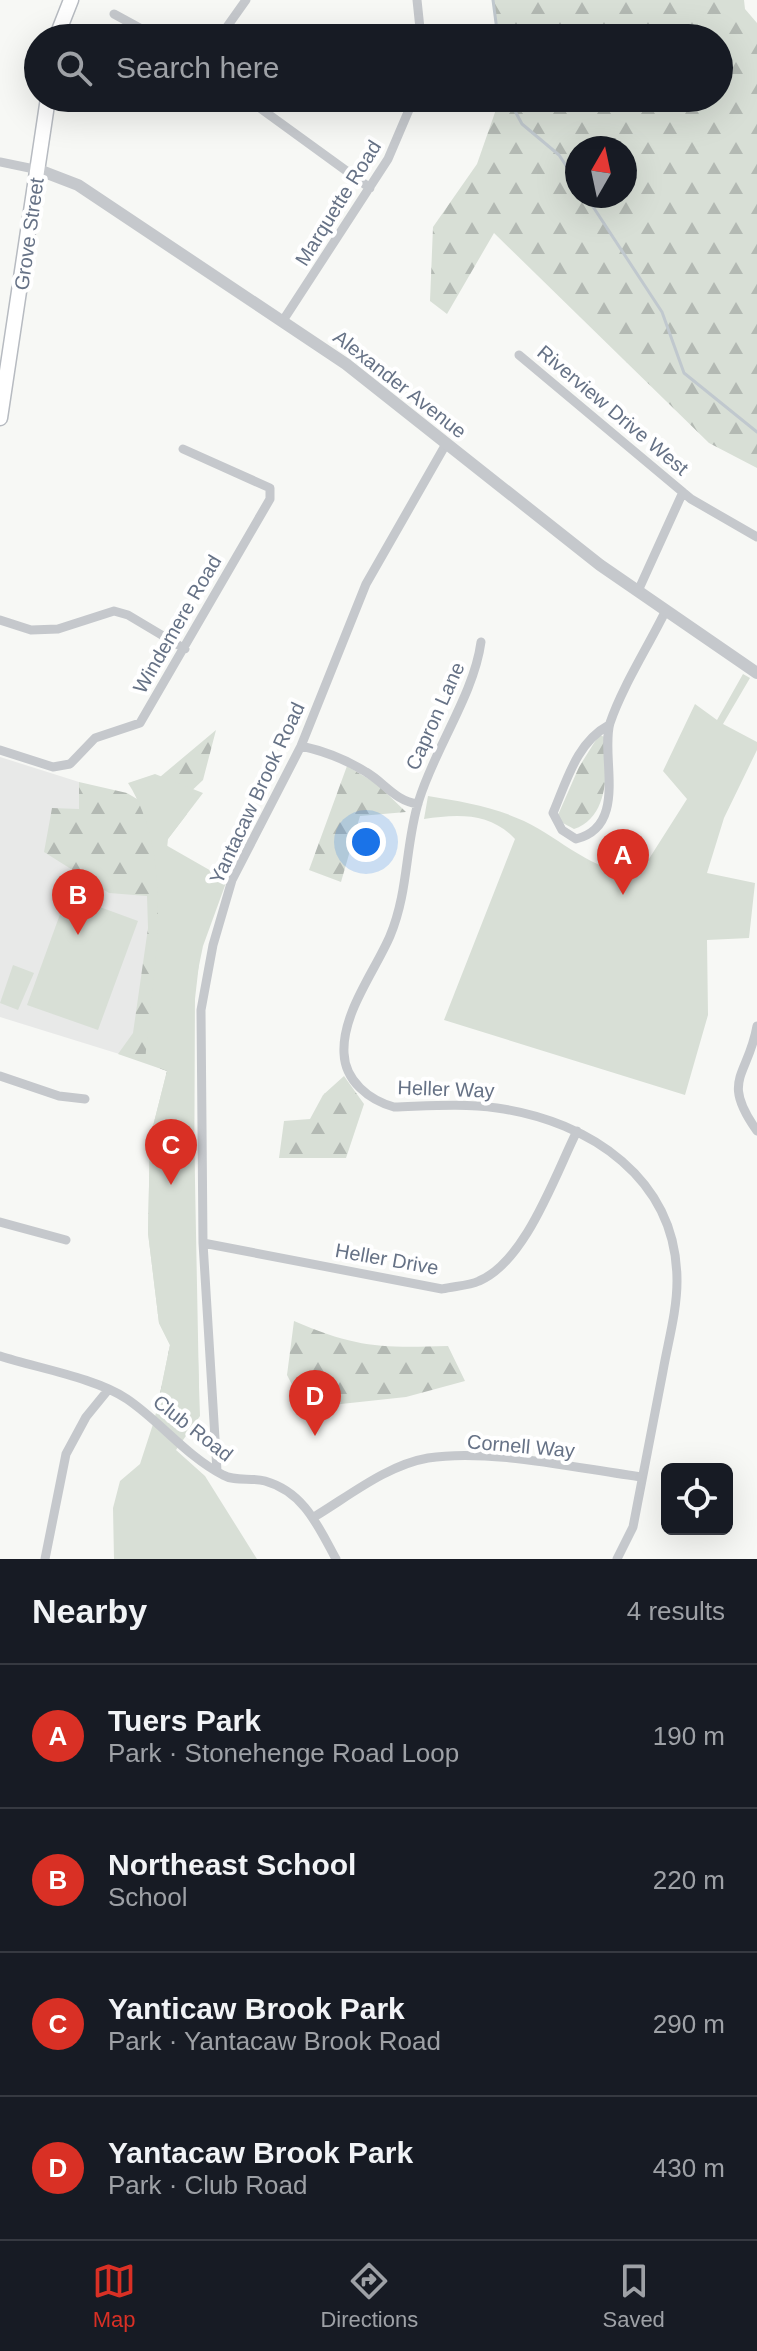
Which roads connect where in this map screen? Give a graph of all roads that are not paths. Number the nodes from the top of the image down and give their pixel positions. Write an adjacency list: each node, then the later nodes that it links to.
1 (57, 0): 6 (main road)
2 (71, 0): 7 (main road)
3 (246, 0): 9 (street)
4 (417, 0): 10 (street)
5 (114, 14): 8 (street)
6 (56, 24)
7 (62, 24)
8 (132, 24)
9 (229, 24)
10 (420, 24)
11 (46, 112): 15 (main road, Grove Street)
12 (265, 112): 16 (street)
13 (408, 112): 16 (street, Marquette Road)
14 (0, 162): 15 (street, Alexander Avenue)
15 (39, 170): 17 (street, Alexander Avenue); 19 (main road, Grove Street)
16 (370, 188): 17 (street, Marquette Road)
17 (282, 322): 20 (street, Alexander Avenue)
18 (519, 355): 22 (street, Riverview Drive West)
19 (0, 418)
20 (446, 444): 24 (street, Alexander Avenue); 31 (street, Yantacaw Brook Road)
21 (183, 449): 28 (street, Windemere Road)
22 (683, 492): 23 (street, Riverview Drive West); 24 (street)
23 (757, 537)
24 (638, 591): 25 (street, Alexander Avenue)
25 (666, 610): 29 (street, Alexander Avenue); 30 (street)
26 (0, 620): 28 (street)
27 (481, 642): 33 (street, Capron Lane)
28 (185, 649): 32 (street, Windemere Road)
29 (757, 673)
30 (609, 725): 30 (street)
31 (301, 746): 33 (street); 41 (street, Yantacaw Brook Road)
32 (0, 750)
33 (418, 804): 37 (street, Heller Way)
34 (757, 1026): 38 (street)
35 (0, 1076): 36 (street)
36 (85, 1099)
37 (577, 1131): 41 (street, Heller Drive); 45 (street, Heller Way)
38 (757, 1131)
39 (0, 1222): 40 (street)
40 (66, 1240)
41 (203, 1243): 44 (street, Yantacaw Brook Road)
42 (0, 1356): 43 (street, Club Road)
43 (108, 1390): 44 (street, Club Road); 47 (street)
44 (217, 1471): 46 (street, Club Road)
45 (642, 1477): 46 (street, Cornell Way); 49 (street, Heller Way)
46 (314, 1517): 48 (street, Club Road)
47 (45, 1559)
48 (336, 1559)
49 (617, 1559)

